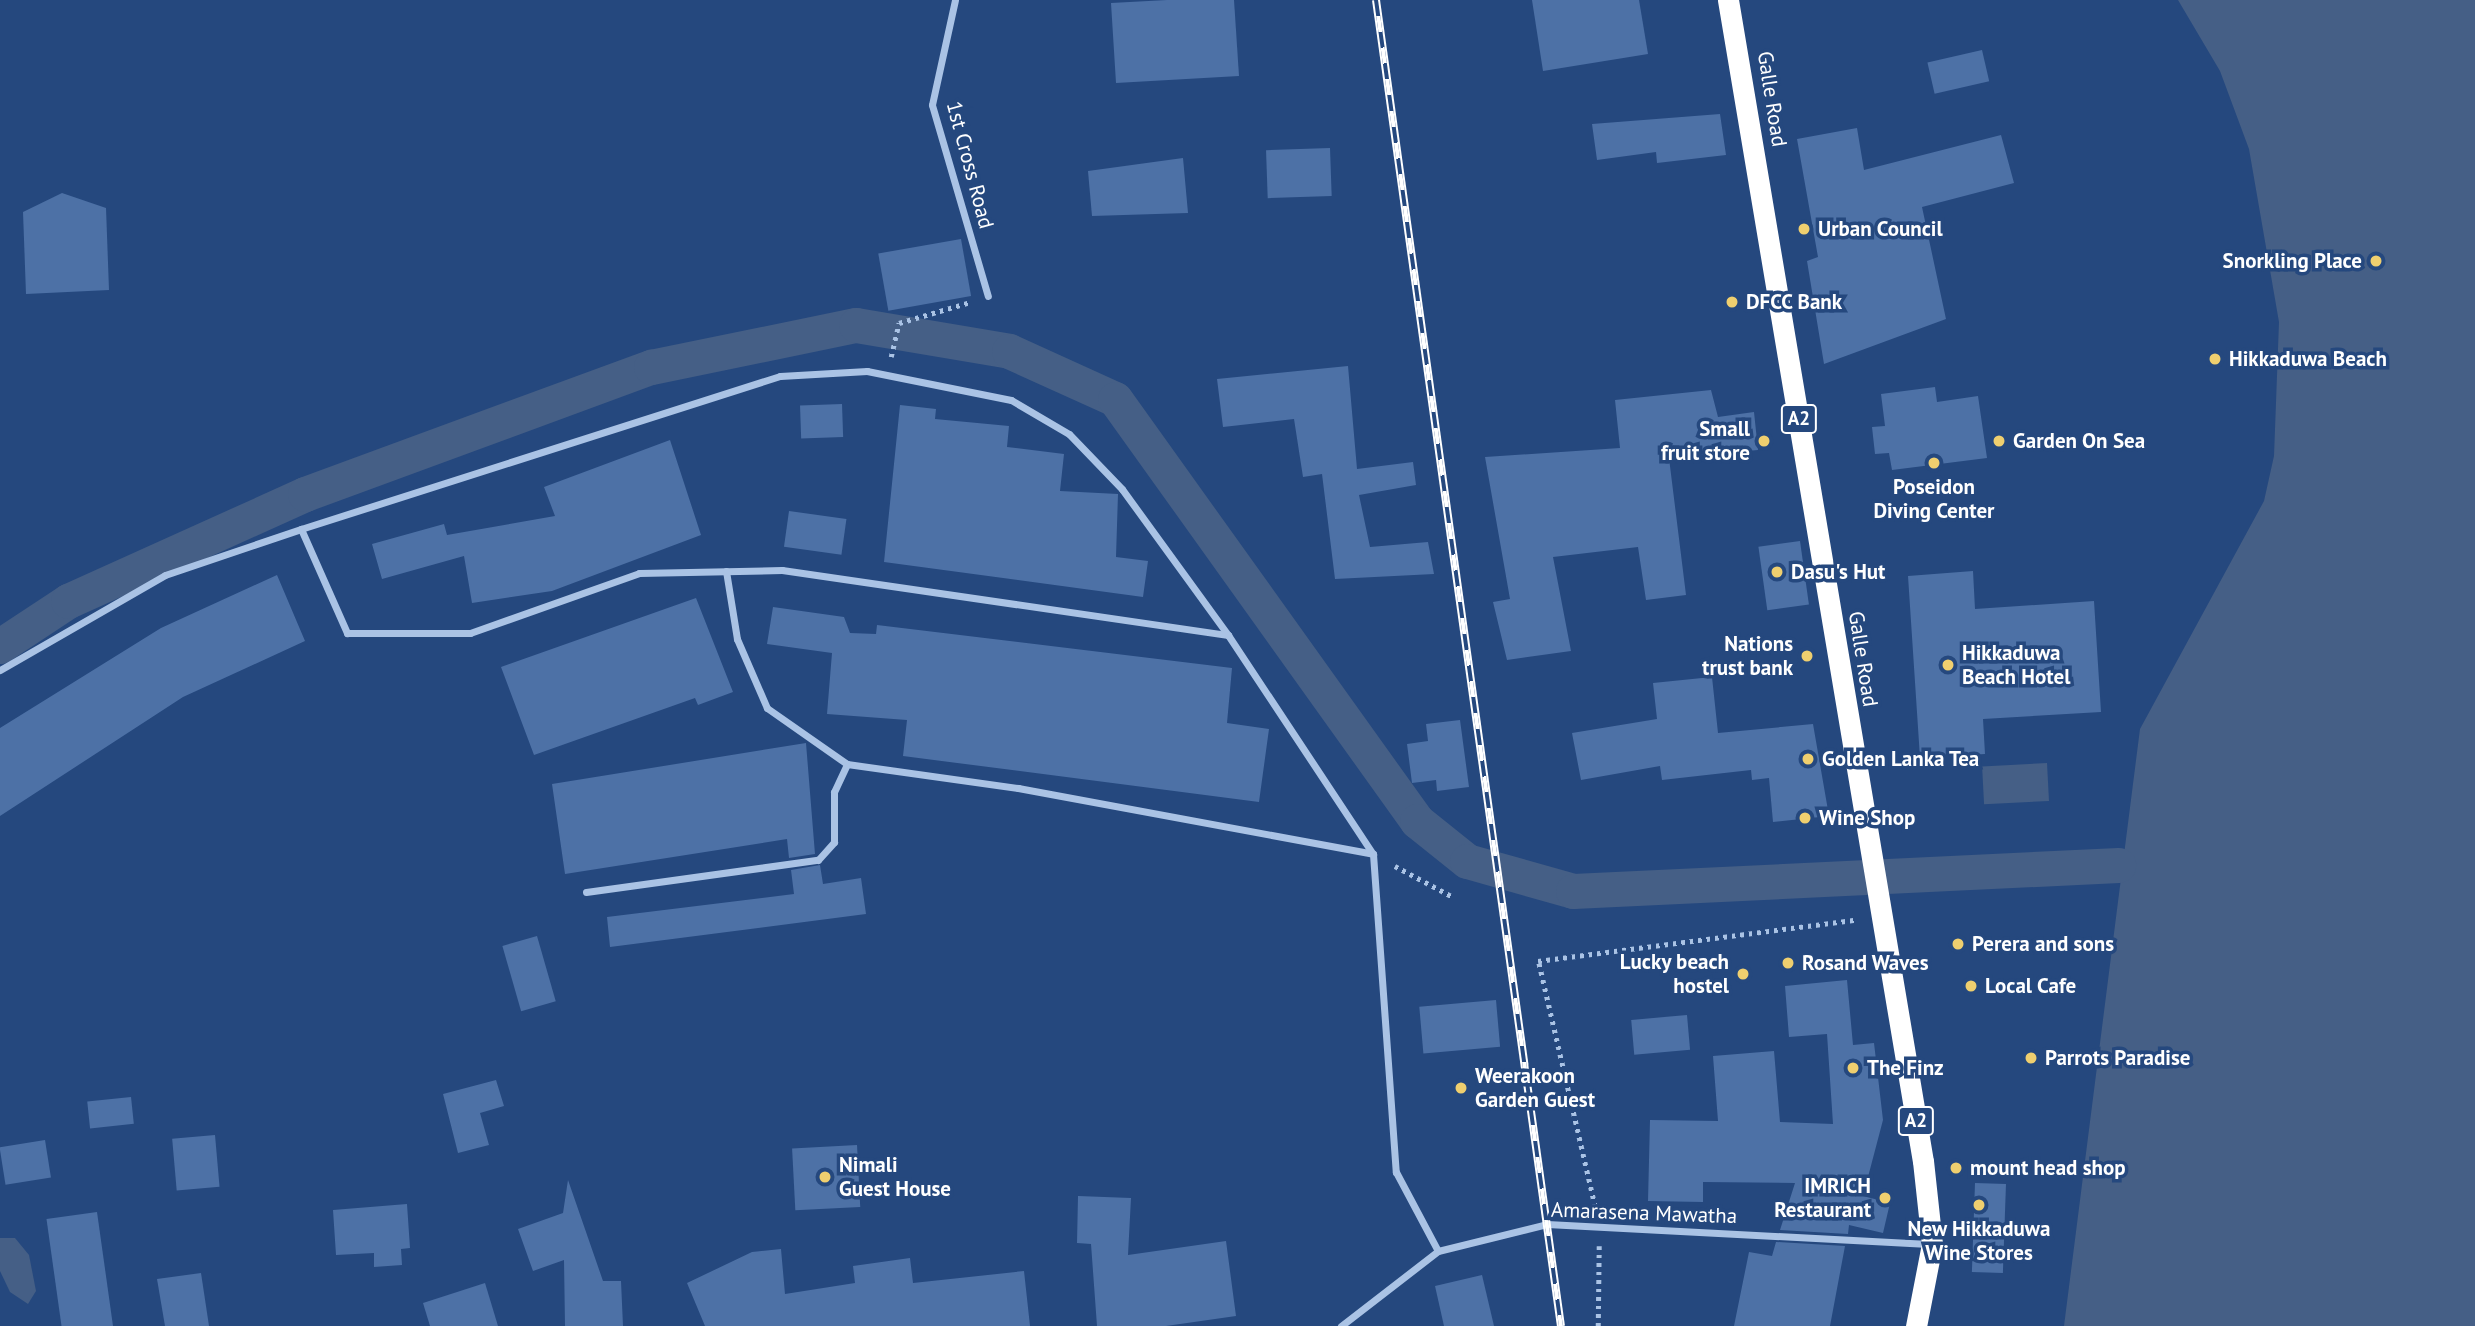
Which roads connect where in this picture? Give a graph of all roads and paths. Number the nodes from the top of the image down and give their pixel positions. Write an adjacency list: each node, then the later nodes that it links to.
1 (955, 0): 3 (street, 1st Cross Road)
2 (1728, 0): 13 (highway, Galle Road / A2)
3 (988, 296): 4 (path)
4 (888, 375): 5 (street); 7 (street)
5 (301, 529): 6 (street); 8 (street)
6 (726, 571): 7 (street); 9 (street)
7 (1228, 635): 10 (street)
8 (0, 670)
9 (848, 764): 10 (street); 11 (street)
10 (1373, 854): 12 (path); 16 (street)
11 (586, 892)
12 (1453, 897)
13 (1880, 916): 14 (path); 15 (highway, Galle Road / A2)
14 (1600, 1227): 15 (street, Amarasena Mawatha); 16 (street, Amarasena Mawatha); 18 (path)
15 (1932, 1244): 19 (highway, Galle Road / A2)
16 (1438, 1251): 17 (street, Amarasena Mawatha)
17 (1341, 1326)
18 (1598, 1326)
19 (1916, 1326)

